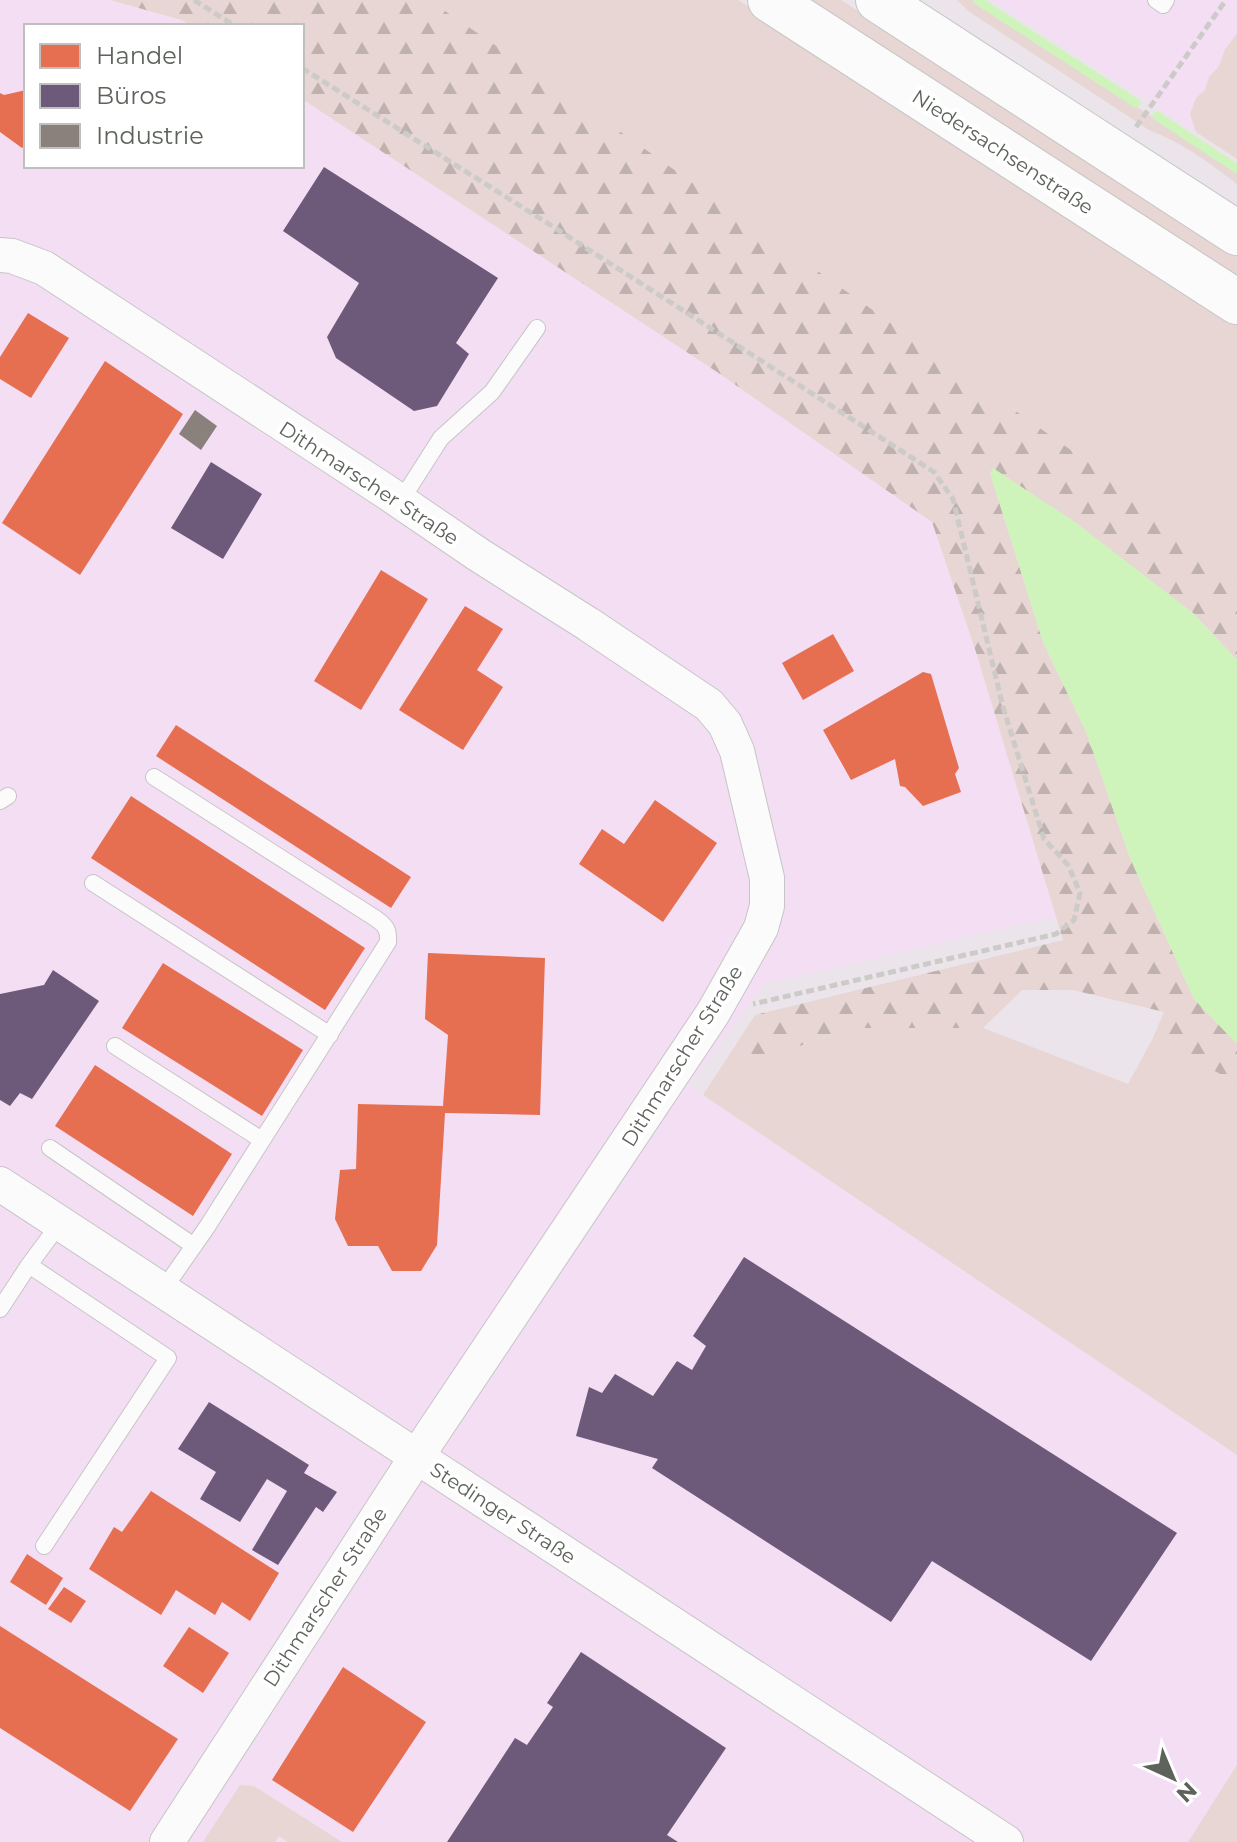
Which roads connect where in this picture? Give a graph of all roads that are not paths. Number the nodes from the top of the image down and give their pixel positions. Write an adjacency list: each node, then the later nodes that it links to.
1 (770, 0): 7 (main road, Niedersachsenstraße)
2 (878, 0): 5 (main road)
3 (1156, 0): 4 (lane)
4 (1166, 0)
5 (1237, 233)
6 (0, 255): 9 (street, Dithmarscher Straße)
7 (1237, 302)
8 (537, 328): 9 (lane)
9 (400, 502): 22 (street, Dithmarscher Straße)
10 (154, 777): 12 (lane)
11 (93, 883): 12 (lane)
12 (330, 1035): 14 (lane)
13 (115, 1046): 14 (lane)
14 (262, 1140): 18 (lane)
15 (50, 1148): 18 (lane)
16 (0, 1184): 17 (street, Stedinger Straße)
17 (60, 1223): 19 (lane); 20 (street, Stedinger Straße)
18 (194, 1246): 20 (lane)
19 (29, 1265): 21 (lane); 23 (lane)
20 (163, 1290): 22 (street, Stedinger Straße)
21 (0, 1309)
22 (417, 1456): 24 (street, Dithmarscher Straße); 25 (street, Stedinger Straße)
23 (44, 1546)
24 (167, 1842)
25 (1006, 1842)

